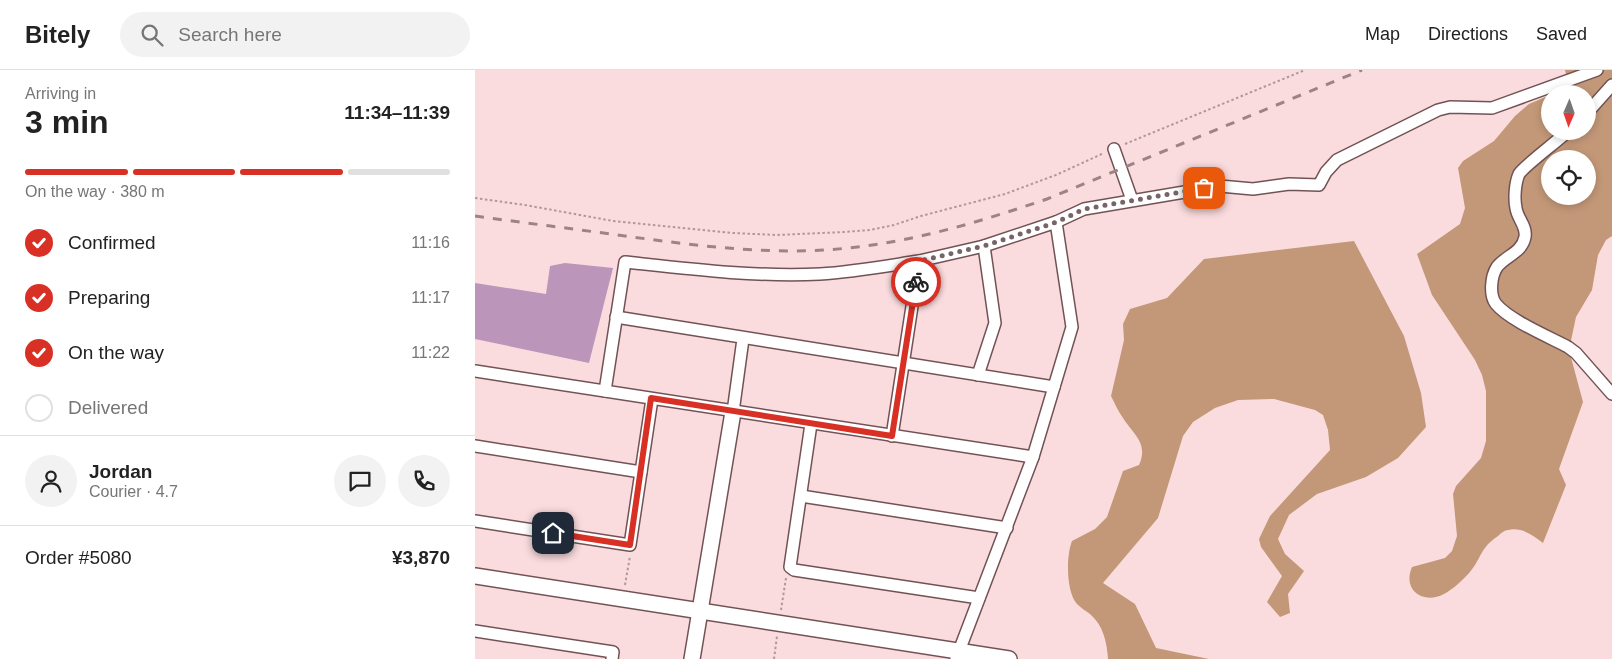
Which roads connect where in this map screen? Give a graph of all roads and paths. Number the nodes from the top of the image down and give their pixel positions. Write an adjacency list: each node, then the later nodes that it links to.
1 (1305, 70): 6 (path)
2 (1597, 70): 8 (street)
3 (1612, 86): 4 (street)
4 (1596, 103)
5 (1558, 140): 19 (street)
6 (1114, 149): 7 (path); 8 (street)
7 (475, 198)
8 (1132, 200): 9 (street)
9 (1057, 222): 10 (street); 17 (street)
10 (984, 246): 11 (street); 16 (street)
11 (919, 261): 12 (street); 14 (street)
12 (616, 317): 13 (street); 18 (street)
13 (743, 339): 14 (street); 21 (street)
14 (903, 363): 16 (street); 23 (street)
15 (475, 371): 18 (street)
16 (978, 375): 17 (street)
17 (1054, 387): 25 (street)
18 (605, 391): 20 (street)
19 (1612, 394)
20 (651, 398): 21 (street); 26 (street)
21 (733, 412): 22 (street); 35 (street)
22 (811, 424): 23 (street); 27 (street)
23 (892, 436): 25 (street)
24 (475, 446): 26 (street)
25 (1033, 457): 29 (street)
26 (641, 472): 30 (street)
27 (801, 496): 29 (street); 31 (street)
28 (475, 521): 30 (street)
29 (1007, 528): 34 (street)
30 (630, 545): 33 (path)
31 (790, 567): 34 (street); 36 (path)
32 (475, 576): 35 (street)
33 (625, 588)
34 (979, 598): 39 (street)
35 (699, 610): 39 (street); 41 (street)
36 (781, 612)
37 (475, 631): 40 (street)
38 (778, 634): 42 (path)
39 (958, 655): 43 (street)
40 (612, 659)
41 (692, 659)
42 (774, 659)
43 (1009, 659)

